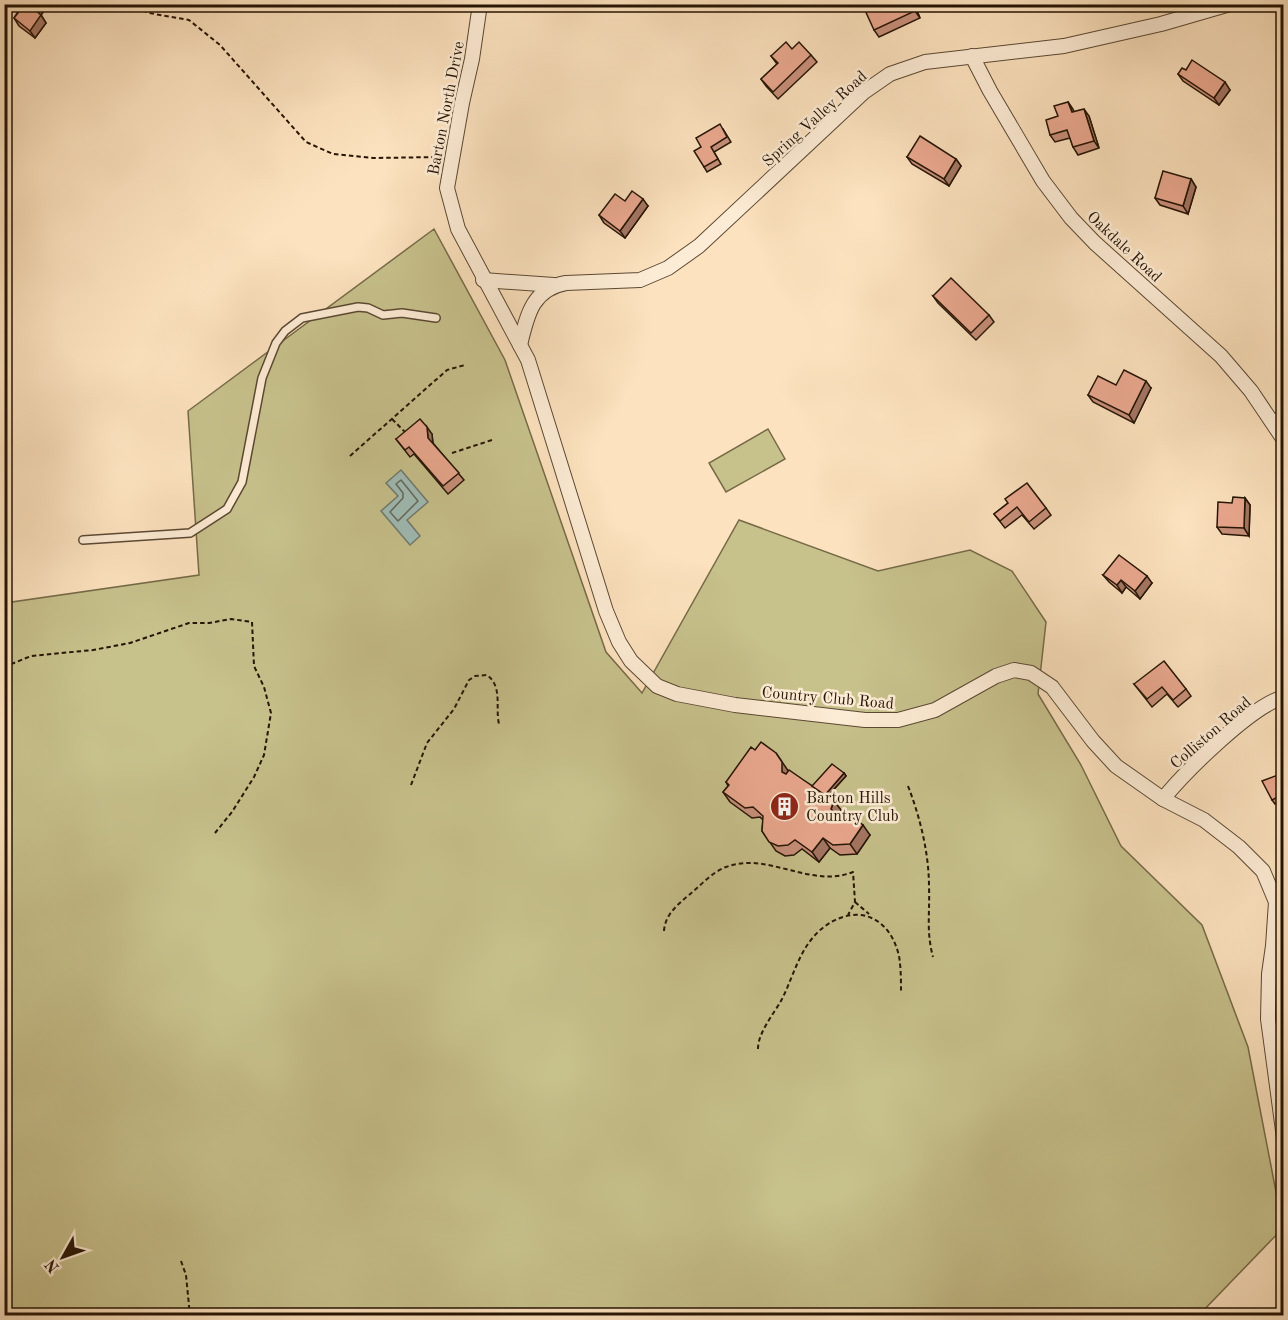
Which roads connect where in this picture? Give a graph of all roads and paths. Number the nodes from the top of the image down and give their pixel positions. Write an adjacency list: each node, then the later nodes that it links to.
1 (129, 4): 5 (path)
2 (480, 4): 5 (street, Barton North Drive)
3 (1230, 4): 4 (street, Spring Valley Road)
4 (972, 56): 7 (street, Spring Valley Road); 11 (street, Oakdale Road)
5 (452, 157): 6 (street, Barton North Drive)
6 (483, 280): 7 (street, Spring Valley Road); 9 (street, Barton North Drive)
7 (554, 285): 9 (street)
8 (436, 318): 18 (lane)
9 (520, 345): 24 (street, Country Club Road)
10 (465, 364): 12 (path)
11 (1277, 417): 15 (street, Oakdale Road)
12 (392, 419): 13 (path); 17 (path)
13 (410, 438)
14 (492, 440): 16 (path)
15 (1284, 440)
16 (452, 453)
17 (350, 456)
18 (83, 540)
19 (4, 667): 25 (path)
20 (1284, 697): 24 (street, Colliston Road)
21 (499, 724): 22 (path)
22 (411, 785)
23 (908, 786): 30 (path)
24 (1163, 799): 33 (street, Country Club Road)
25 (215, 833)
26 (855, 902): 27 (path); 28 (path); 29 (path)
27 (848, 916): 28 (path); 32 (path)
28 (871, 916): 31 (path)
29 (664, 932)
30 (933, 957)
31 (901, 993)
32 (758, 1049)
33 (1284, 1138)
34 (181, 1261): 35 (path)
35 (190, 1316)

